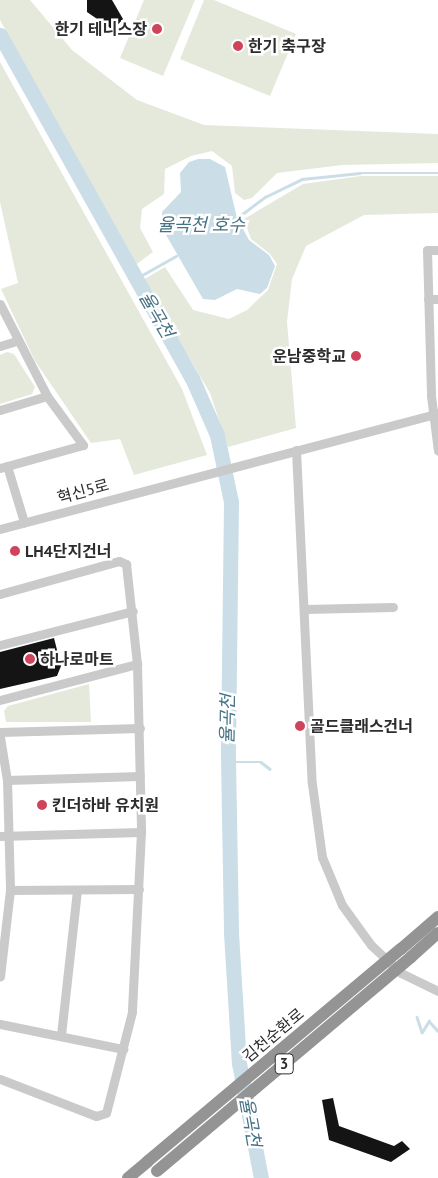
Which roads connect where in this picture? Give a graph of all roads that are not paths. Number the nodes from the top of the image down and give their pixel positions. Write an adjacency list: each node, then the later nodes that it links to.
1 (438, 250): 2 (street)
2 (428, 299): 3 (street); 7 (street)
3 (438, 299)
4 (0, 304): 5 (street)
5 (16, 340): 6 (street); 8 (street)
6 (0, 346)
7 (433, 355): 10 (street)
8 (47, 396): 9 (street); 13 (street)
9 (0, 410)
10 (435, 413): 11 (street, 혁신5로); 12 (street)
11 (296, 450): 14 (street, 혁신5로); 18 (street)
12 (438, 450)
13 (3, 467): 14 (street)
14 (24, 522): 15 (street, 혁신5로)
15 (0, 529)
16 (0, 594): 19 (street)
17 (393, 607): 18 (street)
18 (305, 609): 38 (street)
19 (133, 611): 20 (street); 21 (street)
20 (0, 645)
21 (137, 664): 22 (street); 23 (street)
22 (0, 700)
23 (140, 728): 24 (street); 26 (street)
24 (0, 732)
25 (0, 737): 27 (street)
26 (140, 776): 27 (street); 28 (street)
27 (7, 780): 30 (street)
28 (141, 832): 30 (street); 31 (street)
29 (0, 836): 30 (street)
30 (10, 836): 32 (street)
31 (139, 889): 33 (street); 41 (street)
32 (10, 890): 33 (street); 37 (street)
33 (77, 890): 40 (street)
34 (438, 917): 36 (highway, 김천순환로 / 3)
35 (438, 933): 36 (highway, 김천순환로 / 3)
36 (406, 953): 43 (highway, 김천순환로 / 3, bridge); 44 (highway, 김천순환로 / 3, bridge)
37 (0, 976)
38 (438, 991)
39 (0, 1024): 40 (street)
40 (61, 1035): 41 (street)
41 (123, 1049): 42 (street)
42 (0, 1079)
43 (153, 1175)
44 (128, 1178)

